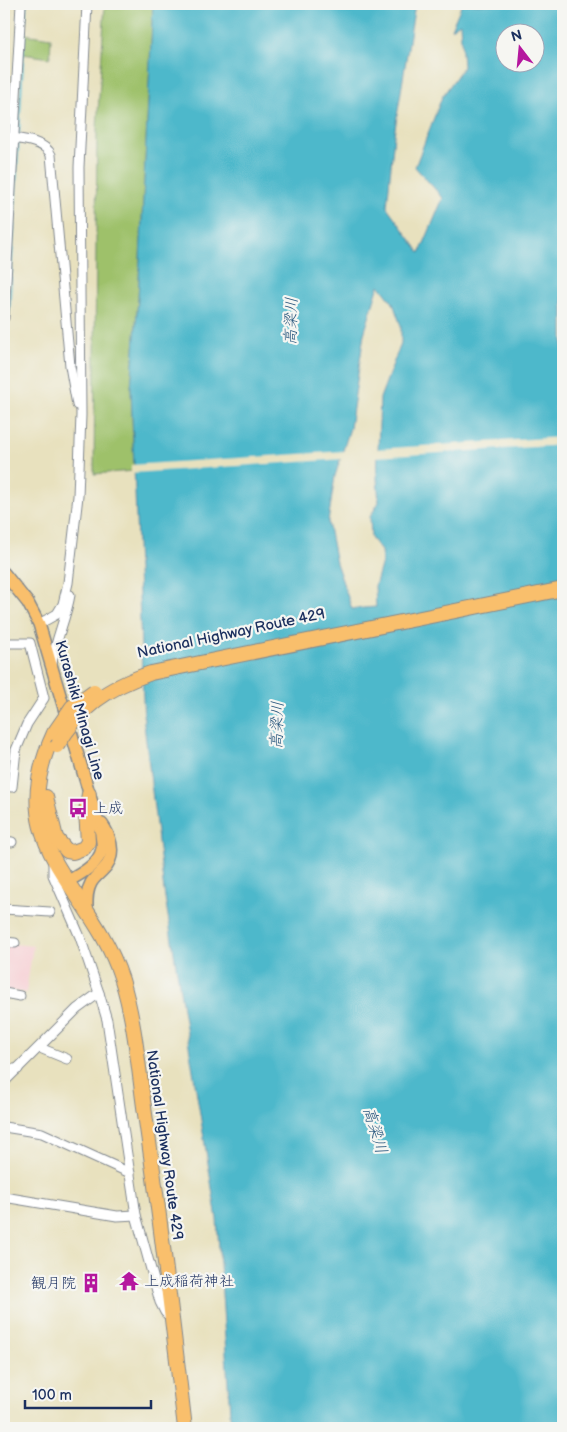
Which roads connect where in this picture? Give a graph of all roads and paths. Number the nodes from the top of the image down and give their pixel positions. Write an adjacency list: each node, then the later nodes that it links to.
1 (22, 4): 4 (street)
2 (87, 4): 8 (street)
3 (4, 137): 4 (street)
4 (14, 138): 5 (street); 8 (street)
5 (6, 252): 6 (street)
6 (5, 307): 7 (street)
7 (4, 318)
8 (81, 415): 9 (street)
9 (71, 557): 13 (street); 15 (street)
10 (4, 572): 13 (main road, Kurashiki Minagi Line)
11 (563, 582): 16 (highway, National Highway Route 429, bridge)
12 (563, 589): 16 (highway, National Highway Route 429, bridge)
13 (39, 624): 15 (main road, Kurashiki Minagi Line)
14 (4, 643): 17 (street)
15 (52, 664): 18 (main road, Kurashiki Minagi Line)
16 (56, 740): 19 (highway, National Highway Route 429); 21 (highway, National Highway Route 429)
17 (4, 786)
18 (89, 794): 19 (highway); 20 (main road, Kurashiki Minagi Line)
19 (46, 797): 22 (highway, National Highway Route 429)
20 (94, 812): 22 (main road, Kurashiki Minagi Line); 24 (main road)
21 (53, 861): 22 (highway, National Highway Route 429); 29 (street)
22 (68, 881): 24 (highway, National Highway Route 429)
23 (4, 909): 25 (street)
24 (87, 911): 40 (highway, National Highway Route 429)
25 (50, 912)
26 (4, 942): 27 (street)
27 (15, 943)
28 (4, 993): 30 (street)
29 (99, 993): 31 (street); 37 (street)
30 (20, 996)
31 (40, 1048): 32 (street); 34 (street)
32 (67, 1059)
33 (4, 1069): 34 (street)
34 (18, 1069): 35 (street)
35 (4, 1082)
36 (4, 1127): 37 (street)
37 (130, 1173): 39 (street)
38 (4, 1197): 39 (street)
39 (136, 1215): 40 (street)
40 (172, 1319): 41 (highway, National Highway Route 429)
41 (185, 1428)

